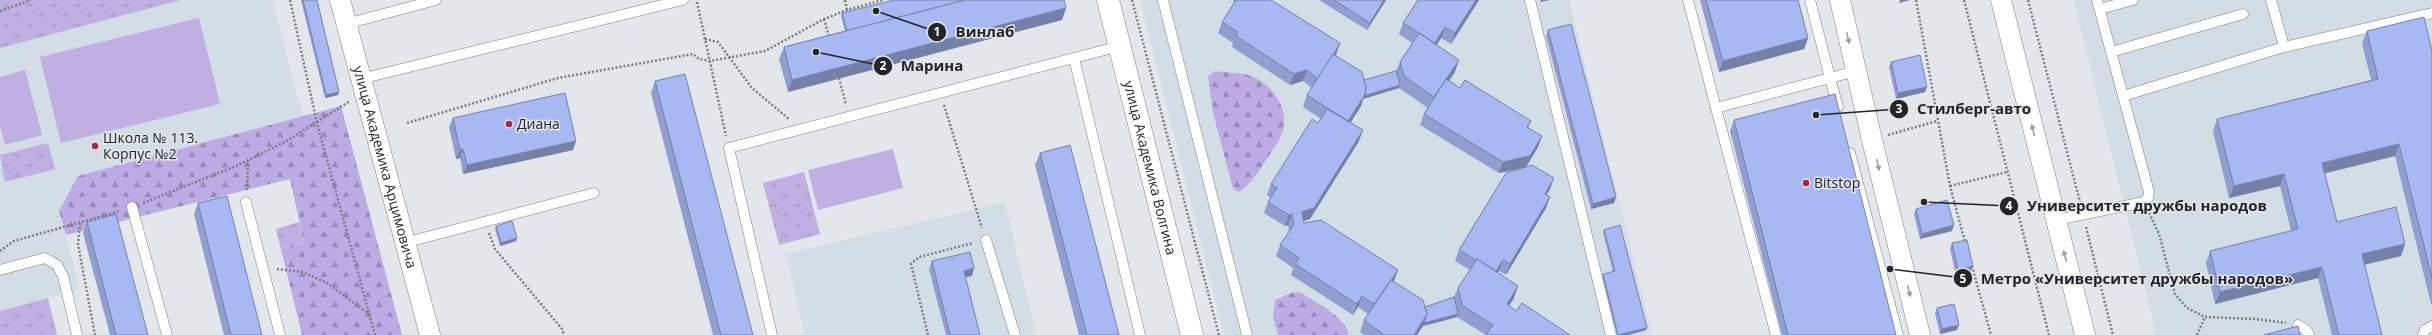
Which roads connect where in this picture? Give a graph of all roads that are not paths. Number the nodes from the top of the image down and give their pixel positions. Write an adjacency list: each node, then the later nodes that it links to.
1 (340, 0): 16 (street, улица Академика Арцимовича)
2 (436, 0): 16 (lane)
3 (682, 0): 23 (lane)
4 (1108, 0): 17 (street, улица Академика Волгина)
5 (1163, 0): 45 (lane)
6 (1530, 0): 46 (lane)
7 (1688, 0): 25 (lane)
8 (1810, 0): 22 (lane)
9 (1840, 0): 21 (street, one-way to 21)
10 (2000, 0): 31 (street, one-way to 10)
11 (2133, 0): 13 (lane)
12 (2271, 0): 18 (lane)
13 (2098, 4): 19 (lane)
14 (2432, 13): 18 (lane)
15 (2243, 14): 19 (lane)
16 (346, 24): 23 (street, улица Академика Арцимовича)
17 (1120, 46): 20 (lane); 44 (street, улица Академика Волгина)
18 (2284, 47): 24 (lane)
19 (2111, 52): 24 (lane)
20 (1074, 58): 41 (lane); 43 (lane)
21 (1856, 71): 22 (lane); 49 (street, one-way to 49)
22 (1830, 78): 25 (lane); 26 (lane)
23 (362, 86): 33 (street, улица Академика Арцимовича)
24 (2123, 96): 31 (lane)
25 (1716, 108): 47 (lane)
26 (1840, 116)
27 (1848, 146): 48 (lane)
28 (594, 193): 33 (lane)
29 (246, 202): 39 (lane)
30 (132, 207): 38 (lane)
31 (2056, 220): 50 (street, one-way to 31)
32 (986, 240): 42 (lane)
33 (404, 243): 40 (street, улица Академика Арцимовича)
34 (0, 270): 37 (lane)
35 (2298, 325): 51 (lane)
36 (2432, 326): 52 (lane)
37 (77, 335)
38 (167, 335)
39 (280, 335)
40 (430, 335)
41 (772, 335)
42 (1015, 335)
43 (1140, 335)
44 (1192, 335)
45 (1247, 335)
46 (1611, 335)
47 (1776, 335)
48 (1898, 335)
49 (1920, 335)
50 (2085, 335)
51 (2309, 335)
52 (2423, 335)

